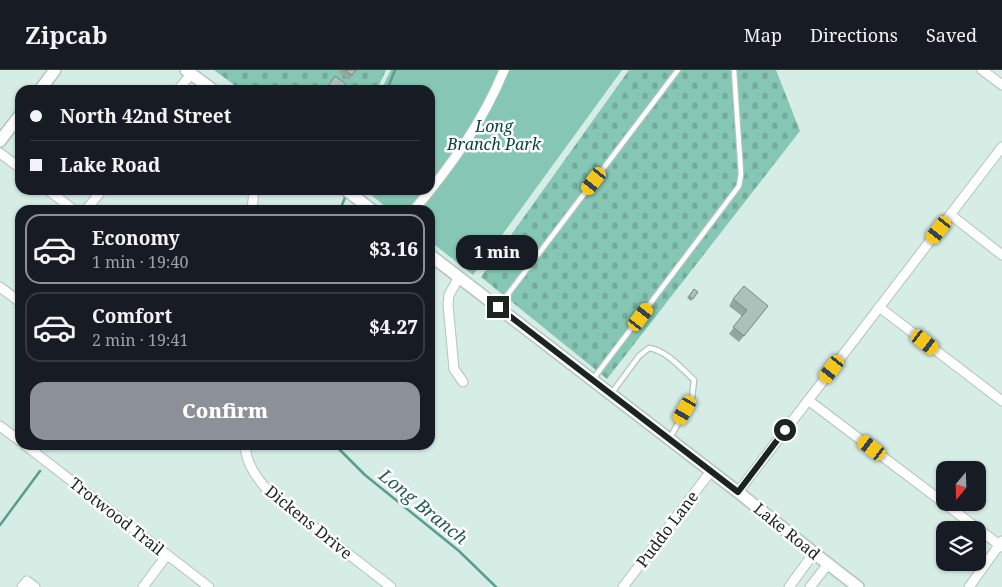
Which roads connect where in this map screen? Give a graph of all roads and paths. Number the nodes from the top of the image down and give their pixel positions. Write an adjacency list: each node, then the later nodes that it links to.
1 (56, 70): 7 (street)
2 (504, 70): 16 (street)
3 (678, 70): 31 (lane)
4 (734, 70): 33 (lane)
5 (982, 70): 10 (street)
6 (188, 72): 8 (street); 9 (street)
7 (44, 85)
8 (181, 85)
9 (206, 85)
10 (1002, 85)
11 (15, 122): 12 (street)
12 (0, 141)
13 (1002, 147): 25 (street)
14 (0, 153): 15 (street)
15 (15, 164)
16 (435, 184)
17 (54, 195): 21 (street)
18 (98, 195): 22 (street)
19 (352, 195): 23 (street)
20 (426, 195): 24 (street)
21 (68, 205)
22 (90, 205)
23 (365, 205)
24 (418, 205)
25 (951, 215): 26 (street); 32 (street)
26 (1002, 255)
27 (435, 259): 28 (street, Lake Road)
28 (459, 277): 31 (street, Lake Road); 34 (street)
29 (0, 287): 30 (street)
30 (15, 298)
31 (498, 307): 33 (street, Lake Road)
32 (879, 307): 36 (street); 37 (street)
33 (592, 380): 35 (street, Lake Road)
34 (463, 382)
35 (611, 394): 40 (street, Lake Road); 40 (lane)
36 (808, 400): 44 (street); 45 (street)
37 (1002, 401)
38 (0, 426): 39 (street)
39 (15, 437)
40 (669, 439): 43 (street, Lake Road)
41 (32, 450): 47 (street, Trotwood Trail)
42 (245, 450): 53 (street, Dickens Drive)
43 (711, 471): 44 (street, Lake Road); 54 (street, Puddo Lane)
44 (738, 492): 46 (street, Lake Road)
45 (1001, 544): 58 (street)
46 (814, 553): 48 (street, Lake Road); 55 (street)
47 (168, 555): 51 (street); 52 (street, Trotwood Trail)
48 (828, 564): 56 (street); 57 (street, Lake Road)
49 (25, 584): 50 (street)
50 (35, 587)
51 (143, 587)
52 (209, 587)
53 (391, 587)
54 (624, 587)
55 (789, 587)
56 (810, 587)
57 (858, 587)
58 (969, 587)

